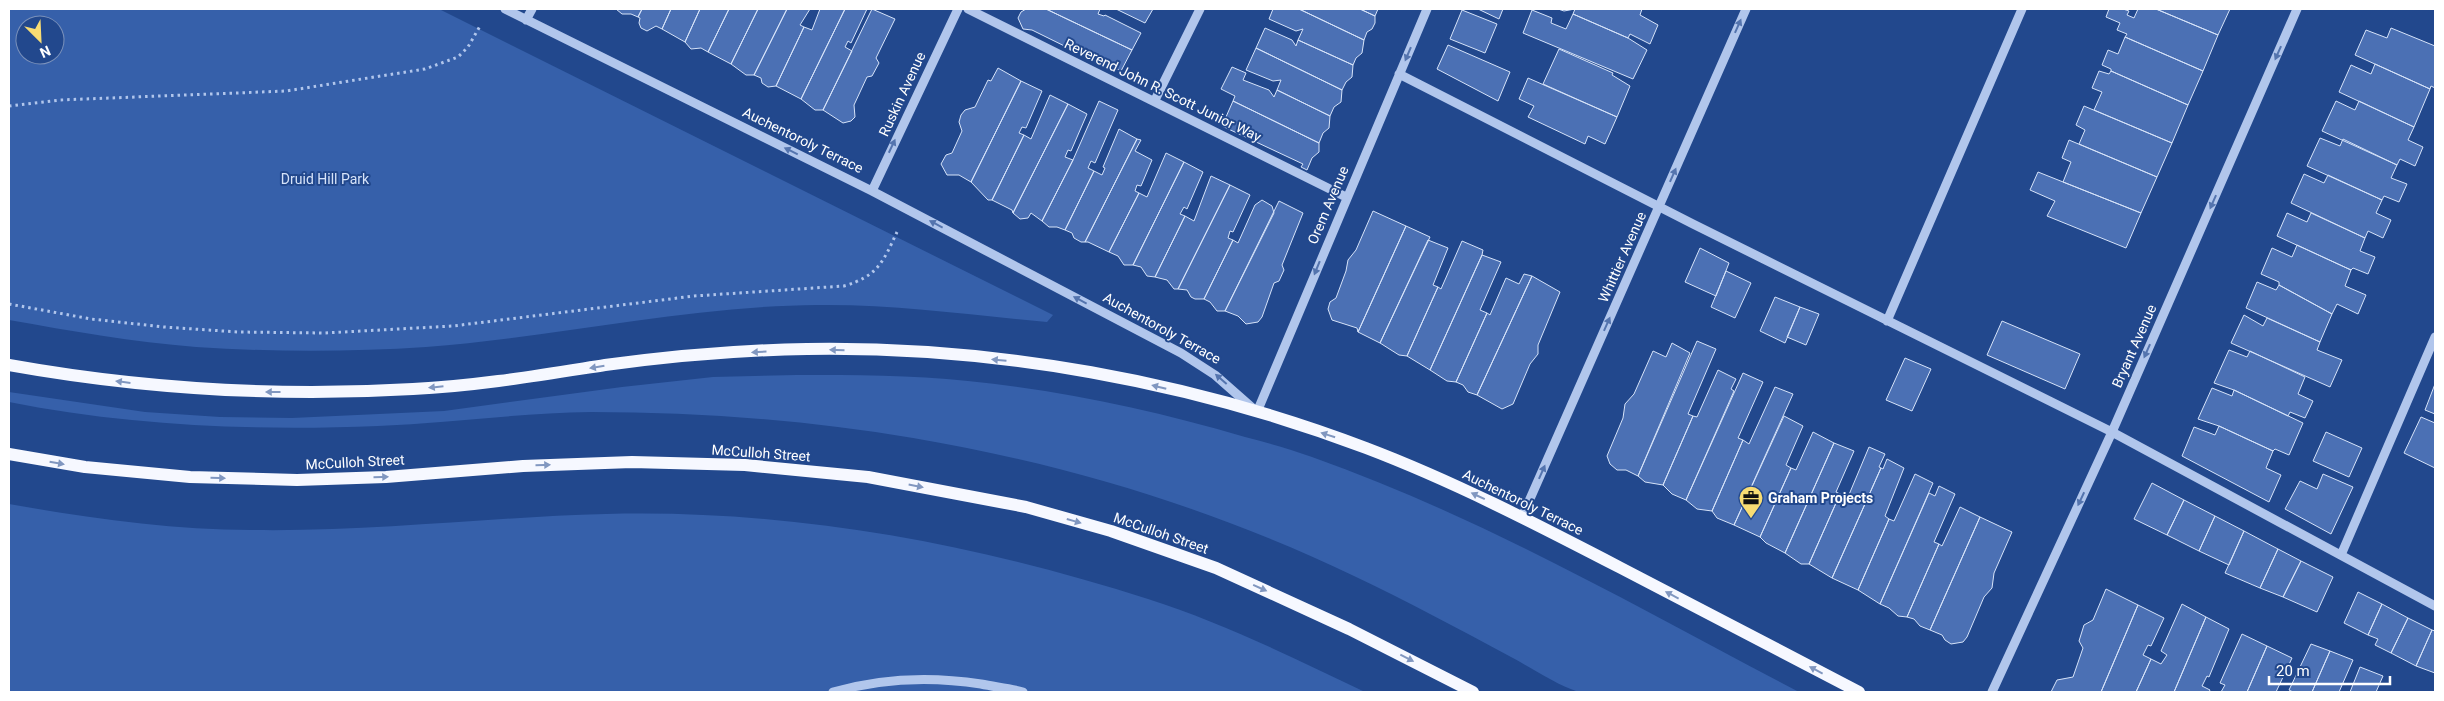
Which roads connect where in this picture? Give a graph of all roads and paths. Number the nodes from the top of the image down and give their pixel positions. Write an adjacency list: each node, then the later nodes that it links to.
1 (505, 9): 10 (street, Auchentoroly Terrace)
2 (532, 9): 10 (street)
3 (958, 9): 15 (street, Ruskin Avenue, one-way to 3)
4 (968, 9): 13 (street, Reverend John R. Scott Junior Way)
5 (1200, 9): 13 (street)
6 (1427, 9): 12 (street, Orem Avenue, one-way to 12)
7 (1746, 9): 17 (street, Whittier Avenue, one-way to 7)
8 (2022, 9): 20 (street)
9 (2298, 9): 24 (street, Bryant Avenue, one-way to 24)
10 (526, 20): 15 (street, Auchentoroly Terrace, one-way to 10)
11 (480, 26): 14 (path)
12 (1399, 74): 16 (street, Orem Avenue); 17 (street)
13 (1156, 100): 16 (street, Reverend John R. Scott Junior Way)
14 (9, 106)
15 (872, 191): 23 (street, Auchentoroly Terrace, one-way to 15)
16 (1346, 197): 23 (street, Orem Avenue, one-way to 23)
17 (1659, 206): 20 (street); 26 (street, Whittier Avenue, one-way to 17)
18 (901, 223): 19 (path)
19 (9, 304)
20 (1887, 321): 24 (street)
21 (2435, 337): 27 (street)
22 (9, 365): 23 (main road, one-way to 22)
23 (1257, 412): 26 (main road, Auchentoroly Terrace, one-way to 23)
24 (2112, 432): 27 (street); 33 (street, Bryant Avenue, one-way to 33)
25 (9, 454): 31 (main road, McCulloh Street, one-way to 31)
26 (1522, 517): 32 (main road, Auchentoroly Terrace, one-way to 26)
27 (2341, 555): 28 (street)
28 (2435, 606)
29 (833, 692): 30 (street)
30 (1023, 692)
31 (1473, 692)
32 (1859, 692)
33 (1992, 692)

